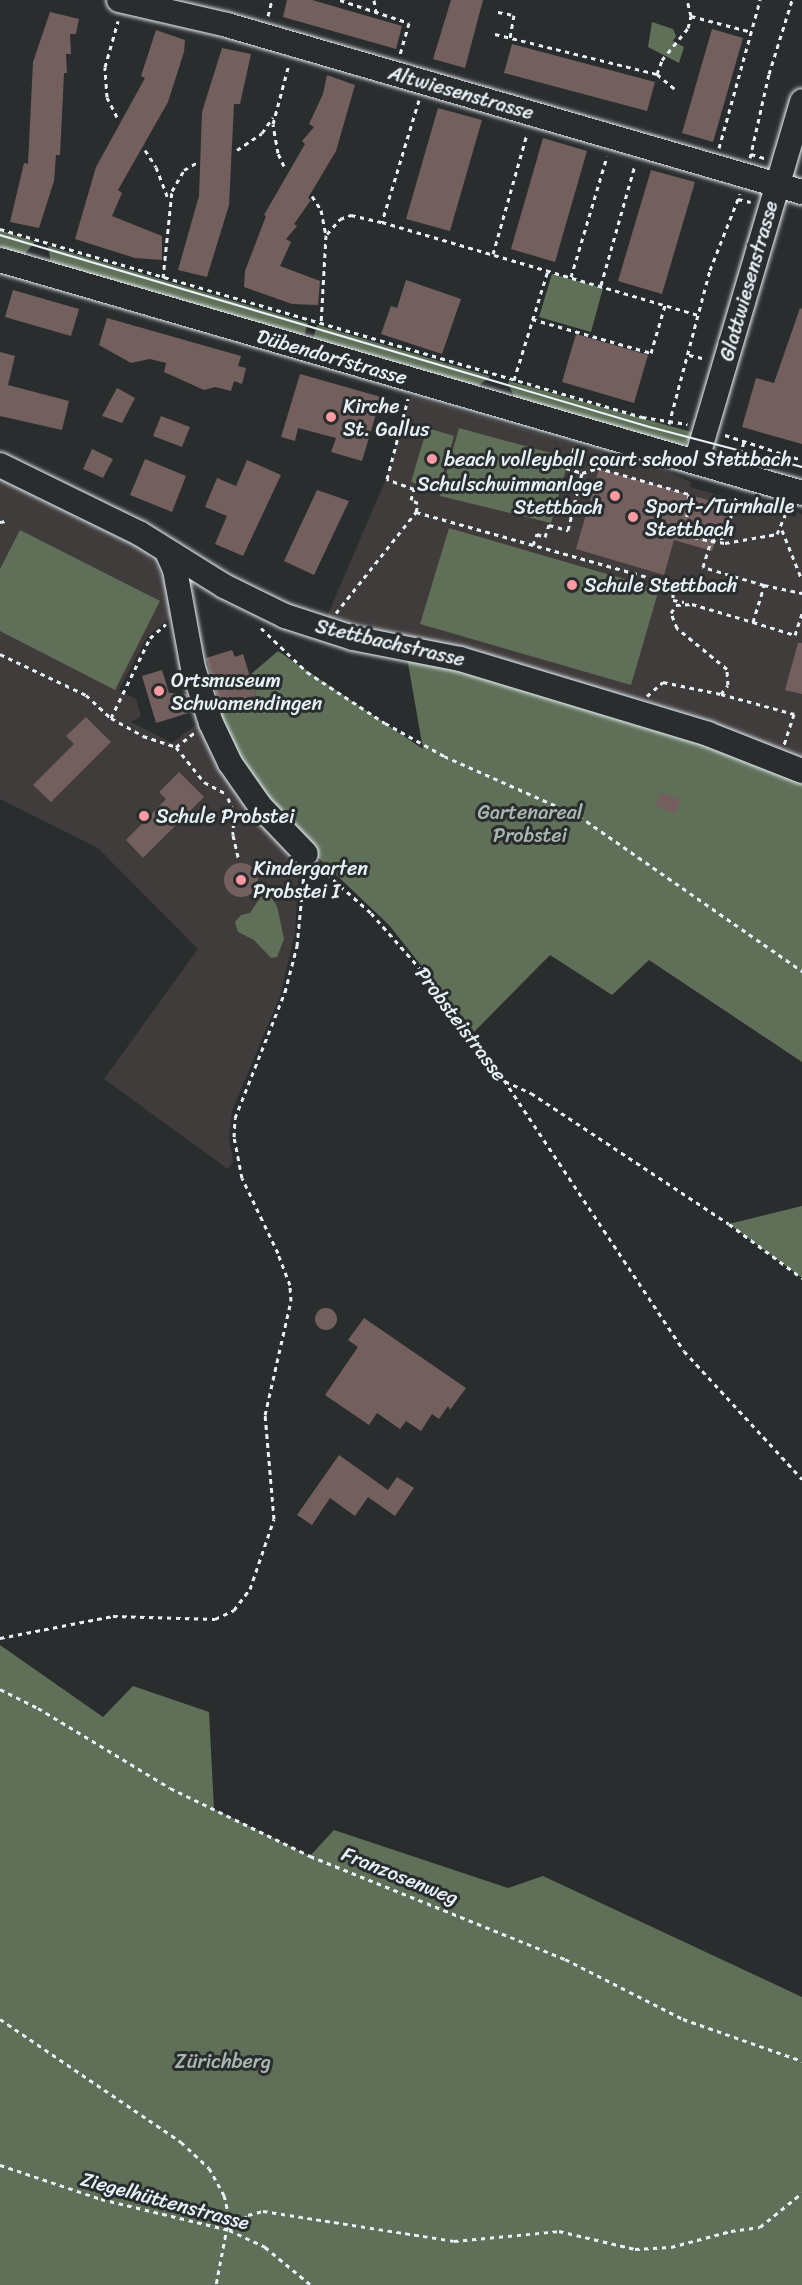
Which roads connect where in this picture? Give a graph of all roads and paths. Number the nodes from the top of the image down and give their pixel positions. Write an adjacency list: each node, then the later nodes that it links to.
1 (272, 0): 11 (path)
2 (340, 0): 8 (path)
3 (374, 0): 8 (path)
4 (687, 0): 10 (path)
5 (760, 0): 12 (path)
6 (792, 0): 27 (path)
7 (127, 4): 22 (path); 34 (street, Altwiesenstrasse)
8 (376, 12): 16 (path)
9 (498, 12): 14 (path)
10 (691, 15): 12 (path); 17 (path)
11 (265, 26)
12 (752, 32): 29 (path)
13 (495, 34): 14 (path)
14 (510, 38): 17 (path)
15 (292, 54): 21 (path)
16 (397, 64)
17 (657, 74): 18 (path)
18 (676, 90)
19 (422, 92): 41 (path)
20 (802, 101): 34 (street, Glattwiesenstrasse)
21 (274, 115): 26 (path); 32 (path)
22 (117, 117)
23 (530, 123): 44 (path)
24 (610, 146): 47 (path)
25 (145, 150): 39 (path)
26 (237, 150)
27 (751, 154): 30 (path); 33 (path)
28 (638, 155): 49 (path)
29 (717, 157)
30 (770, 159)
31 (195, 163): 39 (path)
32 (284, 166)
33 (748, 166)
34 (777, 185): 36 (street, Altwiesenstrasse); 61 (street, Glattwiesenstrasse)
35 (743, 187): 38 (path)
36 (802, 192)
37 (312, 196): 43 (path)
38 (738, 199): 40 (path); 51 (path)
39 (169, 201): 48 (path)
40 (756, 204)
41 (382, 222): 43 (path); 44 (path)
42 (0, 228): 48 (path)
43 (327, 235): 53 (path)
44 (493, 254): 46 (path)
45 (0, 260): 61 (street, Dübendorfstrasse)
46 (548, 270): 47 (path); 52 (path)
47 (571, 277): 49 (path)
48 (163, 278): 53 (path)
49 (601, 285): 50 (path)
50 (665, 305): 51 (path); 52 (path)
51 (699, 315): 56 (path)
52 (532, 319): 54 (path)
53 (321, 324): 54 (path)
54 (514, 380): 56 (path)
55 (410, 393): 68 (path)
56 (669, 424): 57 (path)
57 (697, 424)
58 (719, 430): 60 (path)
59 (574, 446): 63 (path)
60 (802, 460)
61 (696, 462): 67 (street, Dübendorfstrasse)
62 (0, 465): 74 (street, Stettbachstrasse)
63 (600, 467): 65 (path); 72 (path)
64 (566, 468): 65 (path)
65 (582, 473): 73 (path)
66 (737, 495): 72 (path)
67 (795, 501): 71 (path)
68 (416, 512): 73 (path); 83 (path)
69 (6, 521): 70 (path)
70 (0, 522)
71 (782, 530): 72 (path); 75 (path)
72 (711, 542): 76 (path)
73 (533, 545): 78 (path)
74 (168, 554): 83 (street, Stettbachstrasse); 94 (street)
75 (802, 580)
76 (764, 585): 77 (path); 81 (path)
77 (802, 593)
78 (692, 604): 81 (path); 85 (path)
79 (802, 613): 81 (path)
80 (175, 617): 87 (path)
81 (753, 622)
82 (259, 626): 96 (path)
83 (327, 631): 86 (street, Stettbachstrasse)
84 (0, 654): 87 (path)
85 (721, 694): 86 (path); 90 (path)
86 (639, 714): 90 (street, Stettbachstrasse)
87 (111, 718): 89 (path)
88 (203, 727): 89 (path)
89 (176, 747): 93 (path)
90 (780, 761): 91 (street, Stettbachstrasse)
91 (802, 771)
92 (233, 793): 93 (path)
93 (227, 794): 95 (path)
94 (306, 855): 97 (path, Probsteistrasse); 100 (path)
95 (239, 860)
96 (802, 971)
97 (504, 1080): 98 (path); 99 (path, Probsteistrasse)
98 (802, 1278)
99 (802, 1479)
100 (0, 1638)
101 (0, 1689): 103 (path, Franzosenweg)
102 (0, 2019): 106 (path)
103 (802, 2061)
104 (0, 2166): 106 (path, Ziegelhüttenstrasse)
105 (802, 2193): 106 (path)
106 (229, 2230): 107 (path); 108 (path, Ziegelhüttenstrasse)
107 (216, 2285)
108 (311, 2285)

